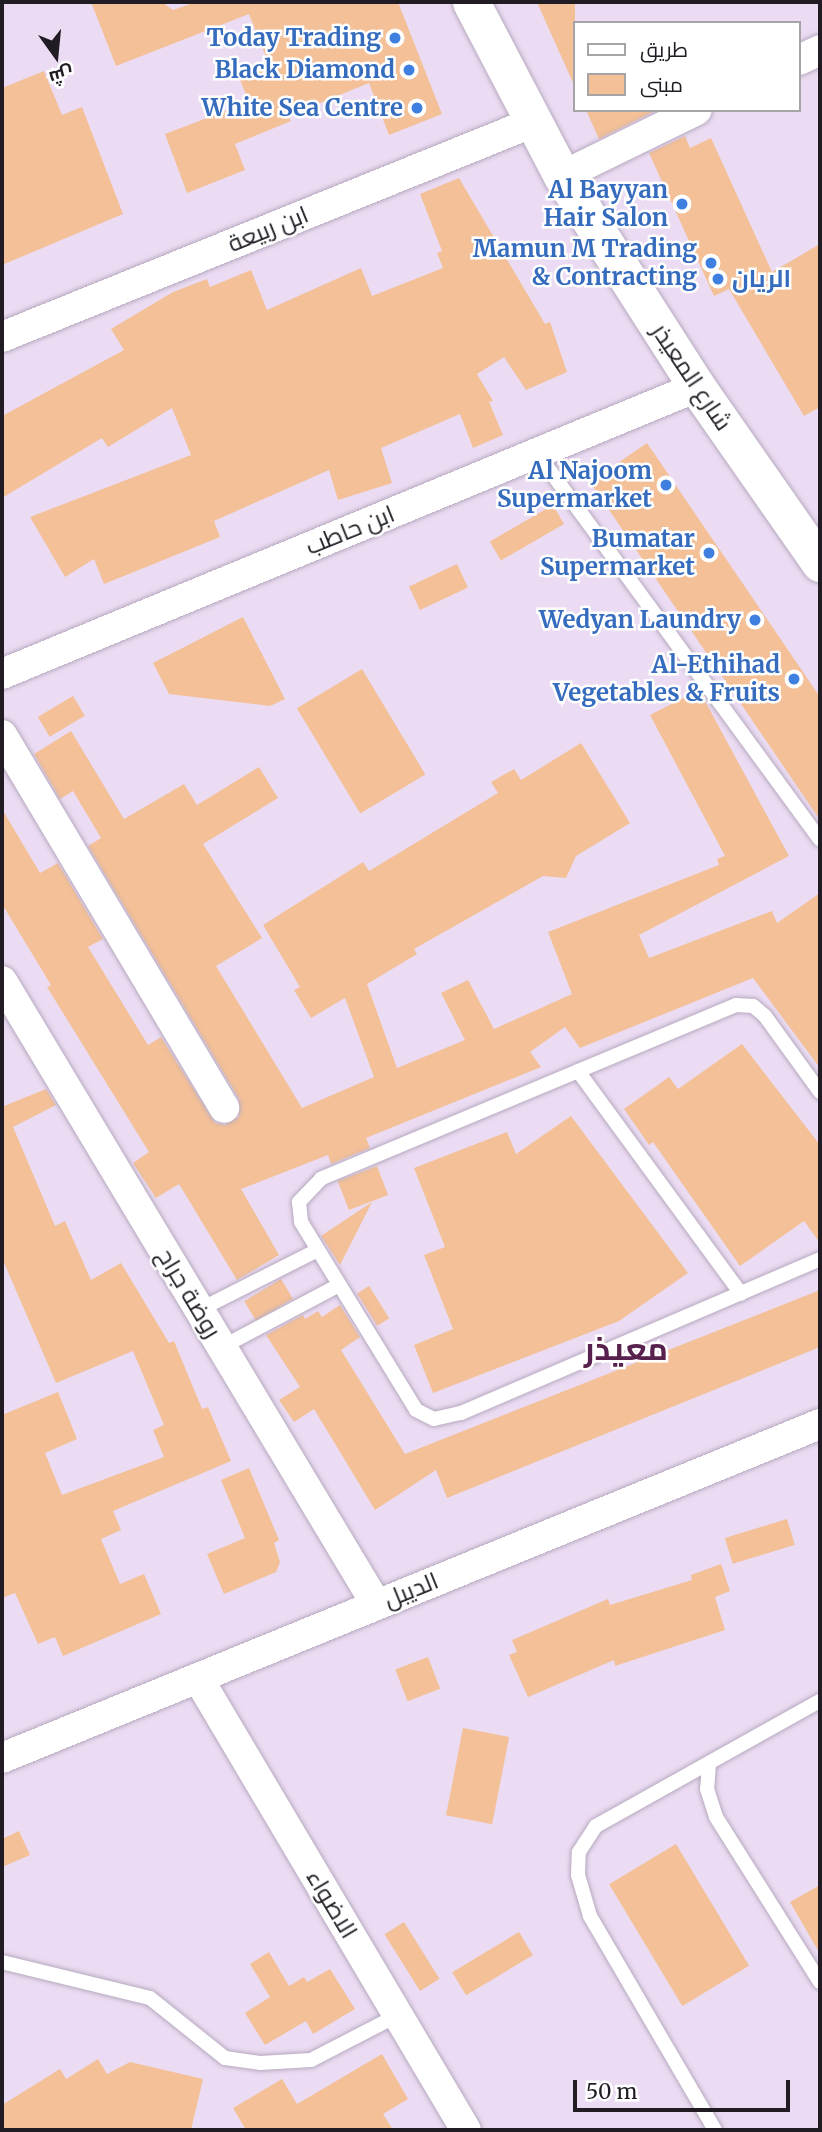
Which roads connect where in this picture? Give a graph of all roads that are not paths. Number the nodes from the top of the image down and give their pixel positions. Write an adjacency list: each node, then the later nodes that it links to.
1 (471, 2): 5 (street, شارع المعيذر)
2 (820, 50): 3 (street)
3 (801, 59)
4 (693, 112): 6 (street)
5 (534, 122): 6 (street, شارع المعيذر); 7 (street, ابن ربيعة)
6 (562, 176): 8 (street, شارع المعيذر)
7 (2, 337)
8 (697, 387): 9 (street, ابن حاطب); 10 (street, شارع المعيذر)
9 (537, 453): 11 (street, ابن حاطب); 13 (lane)
10 (820, 563)
11 (2, 674)
12 (2, 735): 17 (street)
13 (820, 839)
14 (2, 981): 22 (street, روضة جراح)
15 (578, 1071): 16 (lane); 18 (lane); 21 (lane)
16 (820, 1092)
17 (224, 1108)
18 (318, 1250): 20 (lane); 22 (lane)
19 (820, 1259): 21 (lane)
20 (339, 1285): 21 (lane); 23 (lane)
21 (740, 1294)
22 (200, 1310): 23 (street, روضة جراح)
23 (222, 1348): 25 (street, روضة جراح)
24 (820, 1424): 25 (street, الديبل)
25 (376, 1604): 26 (street, الديبل)
26 (198, 1678): 28 (street, الديبل); 32 (street, الاضواء)
27 (820, 1701): 29 (lane)
28 (2, 1758)
29 (709, 1763): 31 (lane); 34 (lane)
30 (2, 1962): 32 (lane)
31 (820, 1982)
32 (398, 2015): 33 (street, الاضواء)
33 (466, 2130)
34 (715, 2130)

